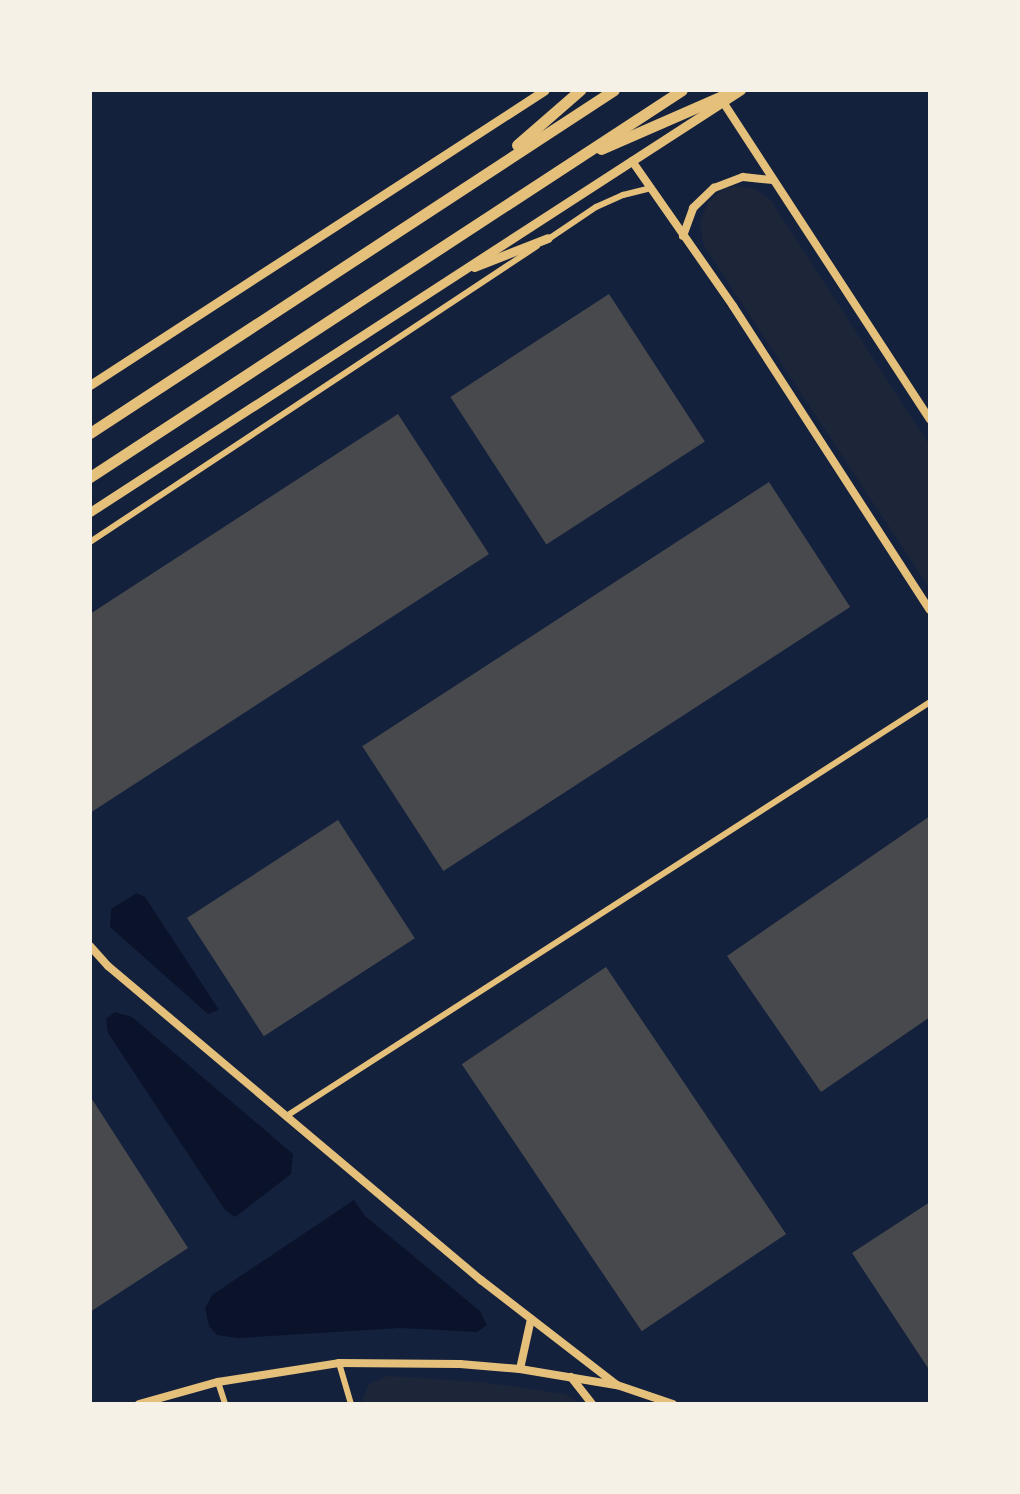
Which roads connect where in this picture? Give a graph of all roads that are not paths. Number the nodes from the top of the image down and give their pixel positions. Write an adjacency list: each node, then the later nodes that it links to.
1 (545, 90): 15 (main road)
2 (580, 90): 9 (highway)
3 (614, 90): 9 (highway)
4 (682, 90): 8 (highway)
5 (738, 90): 6 (main road); 8 (highway)
6 (723, 102): 7 (main road); 10 (street)
7 (632, 161): 11 (street); 14 (main road)
8 (568, 164): 18 (highway)
9 (490, 169): 17 (highway)
10 (773, 180): 12 (street); 16 (street)
11 (651, 188): 12 (street); 13 (street)
12 (683, 236): 21 (street)
13 (548, 238): 14 (main road); 20 (street)
14 (449, 278): 19 (main road)
15 (90, 385)
16 (930, 419)
17 (90, 433)
18 (90, 477)
19 (90, 512)
20 (90, 542)
21 (930, 610)
22 (930, 702): 24 (street)
23 (90, 946): 24 (street)
24 (288, 1115): 25 (street)
25 (531, 1319): 27 (street); 30 (street)
26 (339, 1363): 27 (street); 29 (street); 33 (street)
27 (520, 1369): 28 (street)
28 (571, 1377): 30 (street); 34 (street)
29 (218, 1382): 31 (street); 32 (street)
30 (617, 1385): 35 (street)
31 (139, 1404)
32 (225, 1404)
33 (351, 1404)
34 (592, 1404)
35 (673, 1404)

